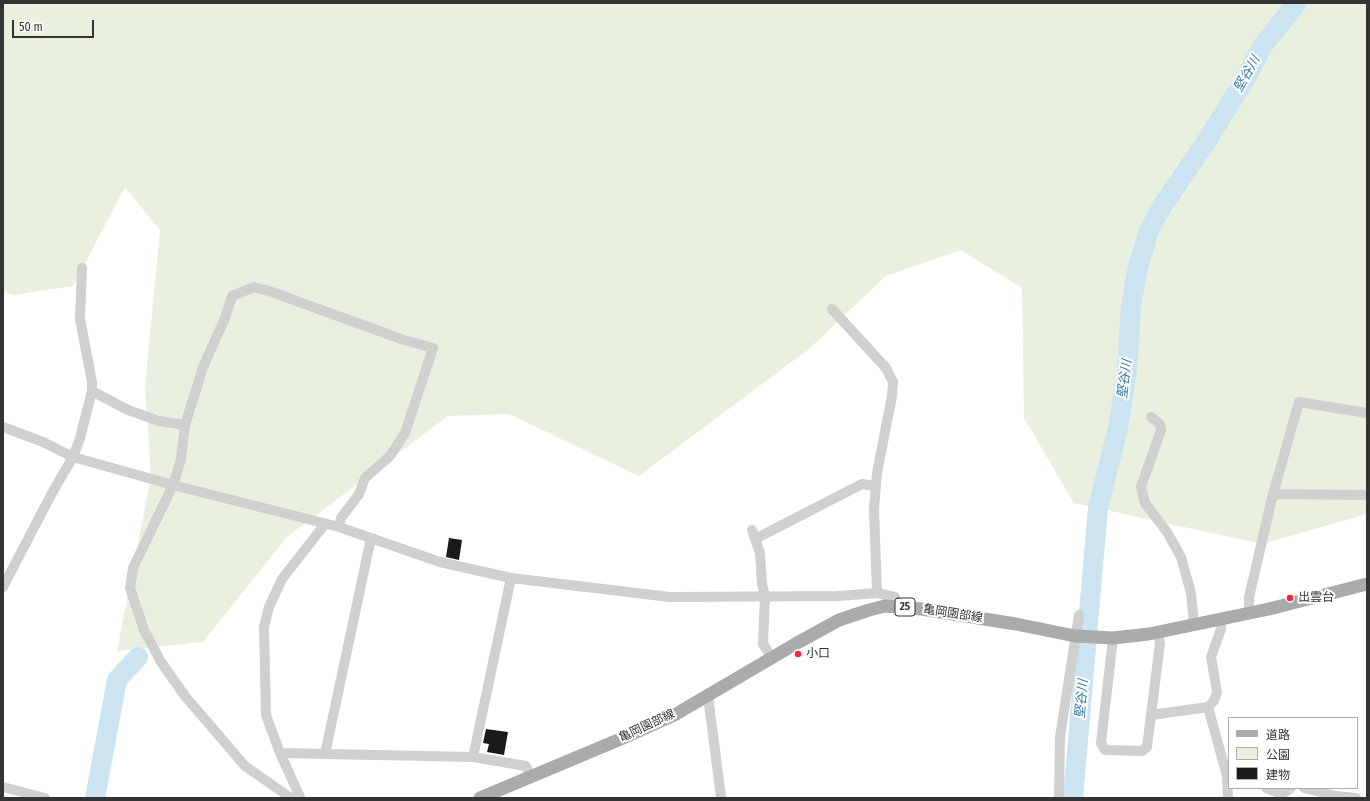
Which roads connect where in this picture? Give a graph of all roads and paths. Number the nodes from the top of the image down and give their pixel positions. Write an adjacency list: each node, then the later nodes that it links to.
1 (82, 268): 3 (street)
2 (832, 309): 10 (street)
3 (92, 391): 6 (street); 8 (street)
4 (1367, 413): 11 (street)
5 (1151, 417): 25 (street)
6 (185, 425): 9 (street); 14 (street)
7 (3, 426): 8 (street)
8 (73, 457): 9 (street); 18 (street)
9 (173, 485): 13 (street); 44 (street)
10 (876, 486): 19 (street); 20 (street)
11 (1274, 494): 12 (street); 22 (street)
12 (1367, 495)
13 (324, 524): 14 (street); 33 (street)
14 (339, 527): 15 (street)
15 (371, 538): 16 (street); 34 (street)
16 (511, 578): 20 (street); 35 (street)
17 (1367, 584): 22 (main road, 亀岡園部線 / 25)
18 (3, 587)
19 (877, 593): 20 (street); 21 (street)
20 (765, 596): 29 (street)
21 (893, 606): 27 (main road, 亀岡園部線 / 25); 29 (main road, 亀岡園部線 / 25)
22 (1249, 613): 24 (main road, 亀岡園部線 / 25)
23 (1079, 615): 27 (street)
24 (1221, 619): 25 (main road, 亀岡園部線 / 25); 31 (street)
25 (1194, 624): 26 (main road, 亀岡園部線 / 25)
26 (1158, 632): 28 (main road, 亀岡園部線 / 25); 32 (street)
27 (1075, 636): 28 (main road, 亀岡園部線 / 25); 46 (street)
28 (1113, 638): 32 (street)
29 (772, 658): 30 (main road, 亀岡園部線 / 25)
30 (708, 696): 37 (main road, 亀岡園部線 / 25); 42 (street)
31 (1208, 707): 32 (street); 36 (street)
32 (1151, 715)
33 (280, 754): 34 (street); 44 (street)
34 (325, 754): 35 (street)
35 (473, 757): 37 (street)
36 (1228, 776): 47 (street)
37 (531, 777): 45 (main road, 亀岡園部線 / 25)
38 (3, 787): 43 (street)
39 (1269, 789): 40 (street)
40 (1290, 789)
41 (1308, 789): 48 (street)
42 (721, 797)
43 (45, 798)
44 (296, 798)
45 (480, 798)
46 (1059, 798)
47 (1228, 798)
48 (1356, 798)

